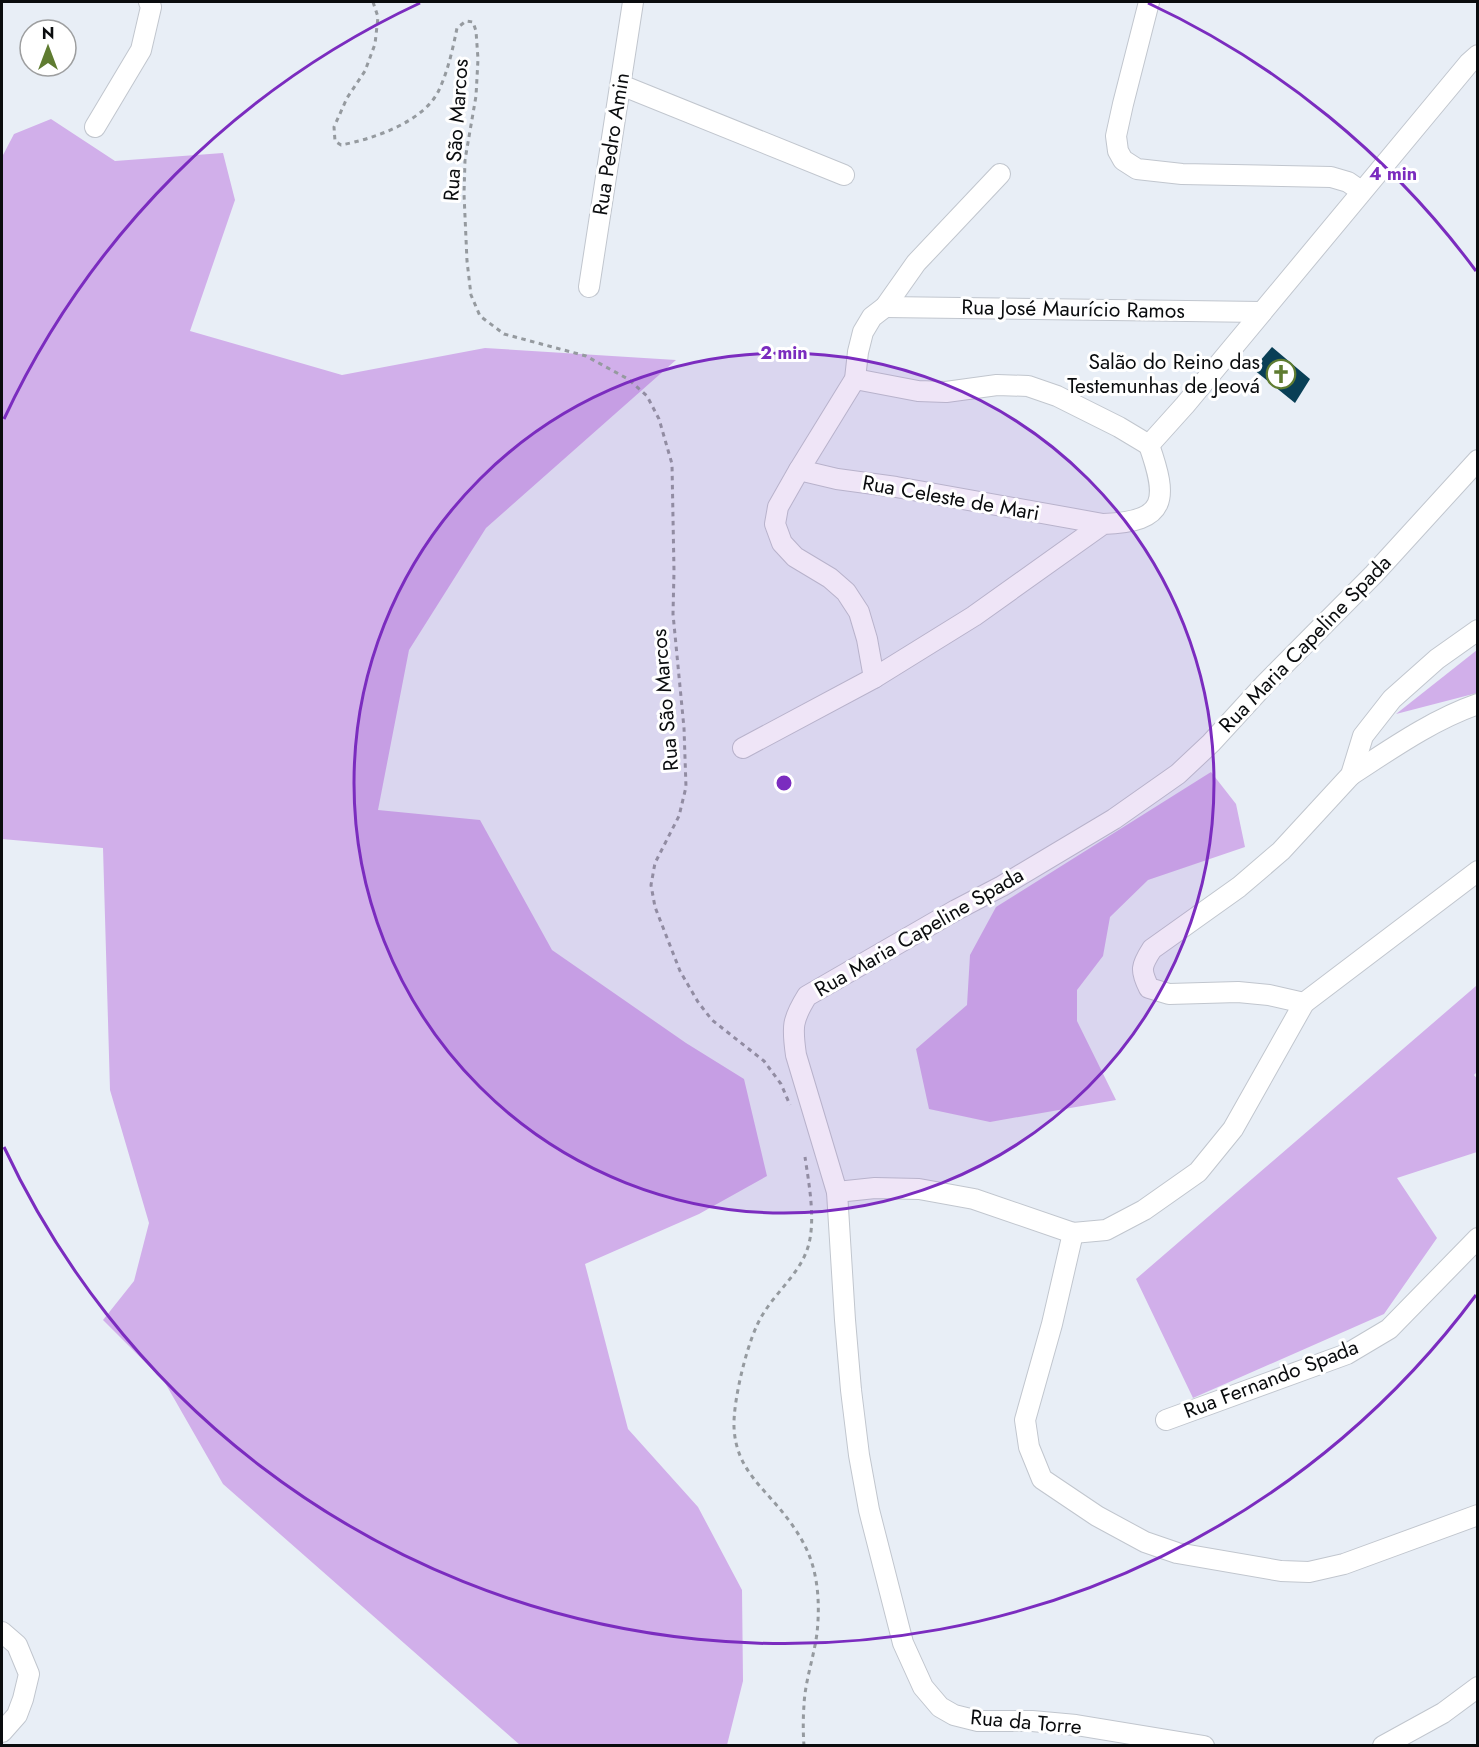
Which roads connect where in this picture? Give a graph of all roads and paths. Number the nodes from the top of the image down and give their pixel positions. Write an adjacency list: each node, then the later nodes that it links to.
1 (149, 2): 7 (street)
2 (373, 2): 26 (path, Rua São Marcos)
3 (633, 2): 6 (street, Rua Pedro Amin)
4 (1149, 2): 10 (street)
5 (1478, 55): 10 (street)
6 (621, 86): 8 (street); 11 (street, Rua Pedro Amin)
7 (95, 127)
8 (844, 174)
9 (1000, 174): 12 (street)
10 (1361, 191): 13 (street)
11 (589, 287)
12 (885, 307): 13 (street, Rua José Maurício Ramos); 14 (street)
13 (1262, 312): 15 (street)
14 (855, 379): 15 (street); 17 (street)
15 (1149, 445): 18 (street)
16 (1478, 459): 28 (street, Rua Maria Capeline Spada)
17 (799, 470): 18 (street, Rua Celeste de Mari); 20 (street)
18 (1103, 524): 20 (street)
19 (1478, 630): 23 (street)
20 (874, 678): 22 (street)
21 (1478, 705): 23 (street)
22 (743, 748)
23 (1350, 775): 25 (street)
24 (1478, 871): 25 (street)
25 (1304, 1003): 29 (street)
26 (791, 1108)
27 (805, 1152): 37 (path)
28 (837, 1192): 29 (street); 35 (street, Rua Maria Capeline Spada)
29 (1073, 1233): 32 (street)
30 (1478, 1238): 31 (street, Rua Fernando Spada)
31 (1166, 1420)
32 (1478, 1515)
33 (2, 1632): 36 (street)
34 (1478, 1687): 39 (street)
35 (954, 1715): 38 (street, Rua da Torre)
36 (2, 1732)
37 (804, 1746)
38 (1204, 1746)
39 (1383, 1746)

